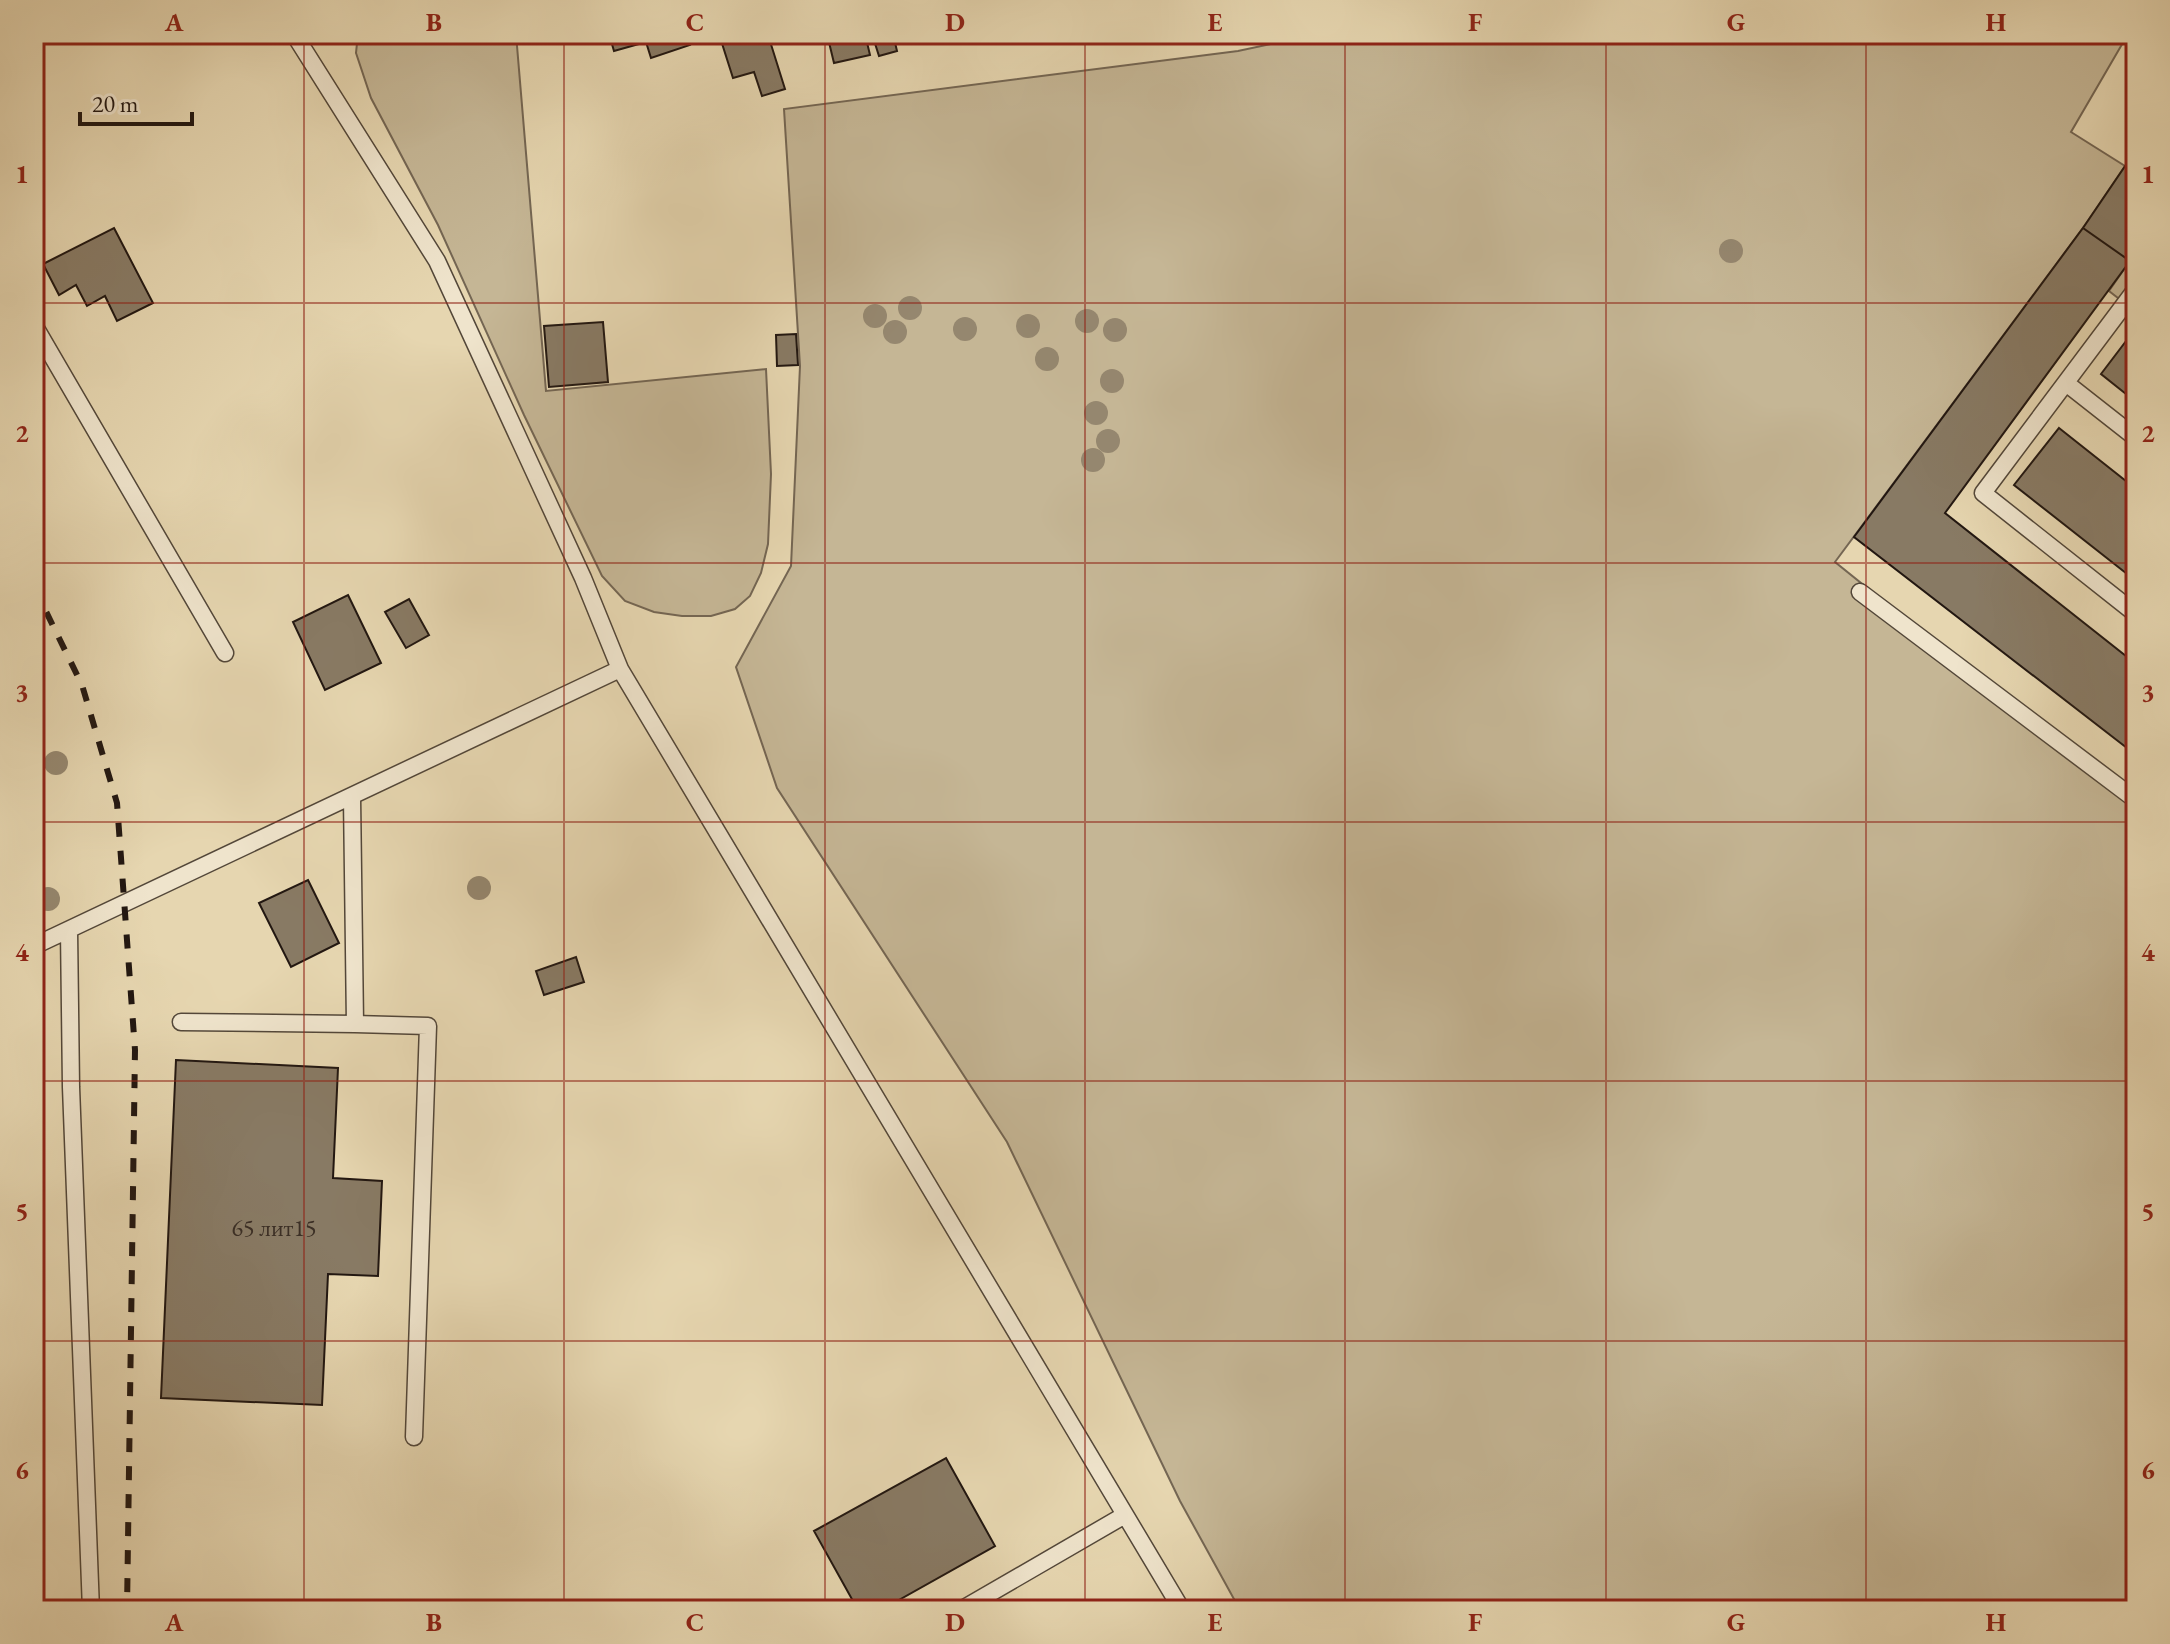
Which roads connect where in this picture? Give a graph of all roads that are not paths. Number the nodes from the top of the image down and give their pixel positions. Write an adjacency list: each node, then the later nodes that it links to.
1 (294, 34): 9 (lane)
2 (2136, 289): 4 (lane)
3 (34, 325): 8 (lane)
4 (2066, 383): 5 (lane); 7 (lane)
5 (2136, 438)
6 (1860, 592): 11 (lane)
7 (2136, 614)
8 (225, 653)
9 (620, 669): 10 (lane); 17 (lane)
10 (352, 797): 12 (lane); 15 (lane)
11 (2136, 800)
12 (69, 930): 13 (lane); 18 (lane)
13 (34, 946)
14 (181, 1022): 15 (lane)
15 (355, 1024): 16 (lane)
16 (414, 1437)
17 (1125, 1515): 19 (lane); 20 (lane)
18 (91, 1610)
19 (961, 1610)
20 (1182, 1610)

